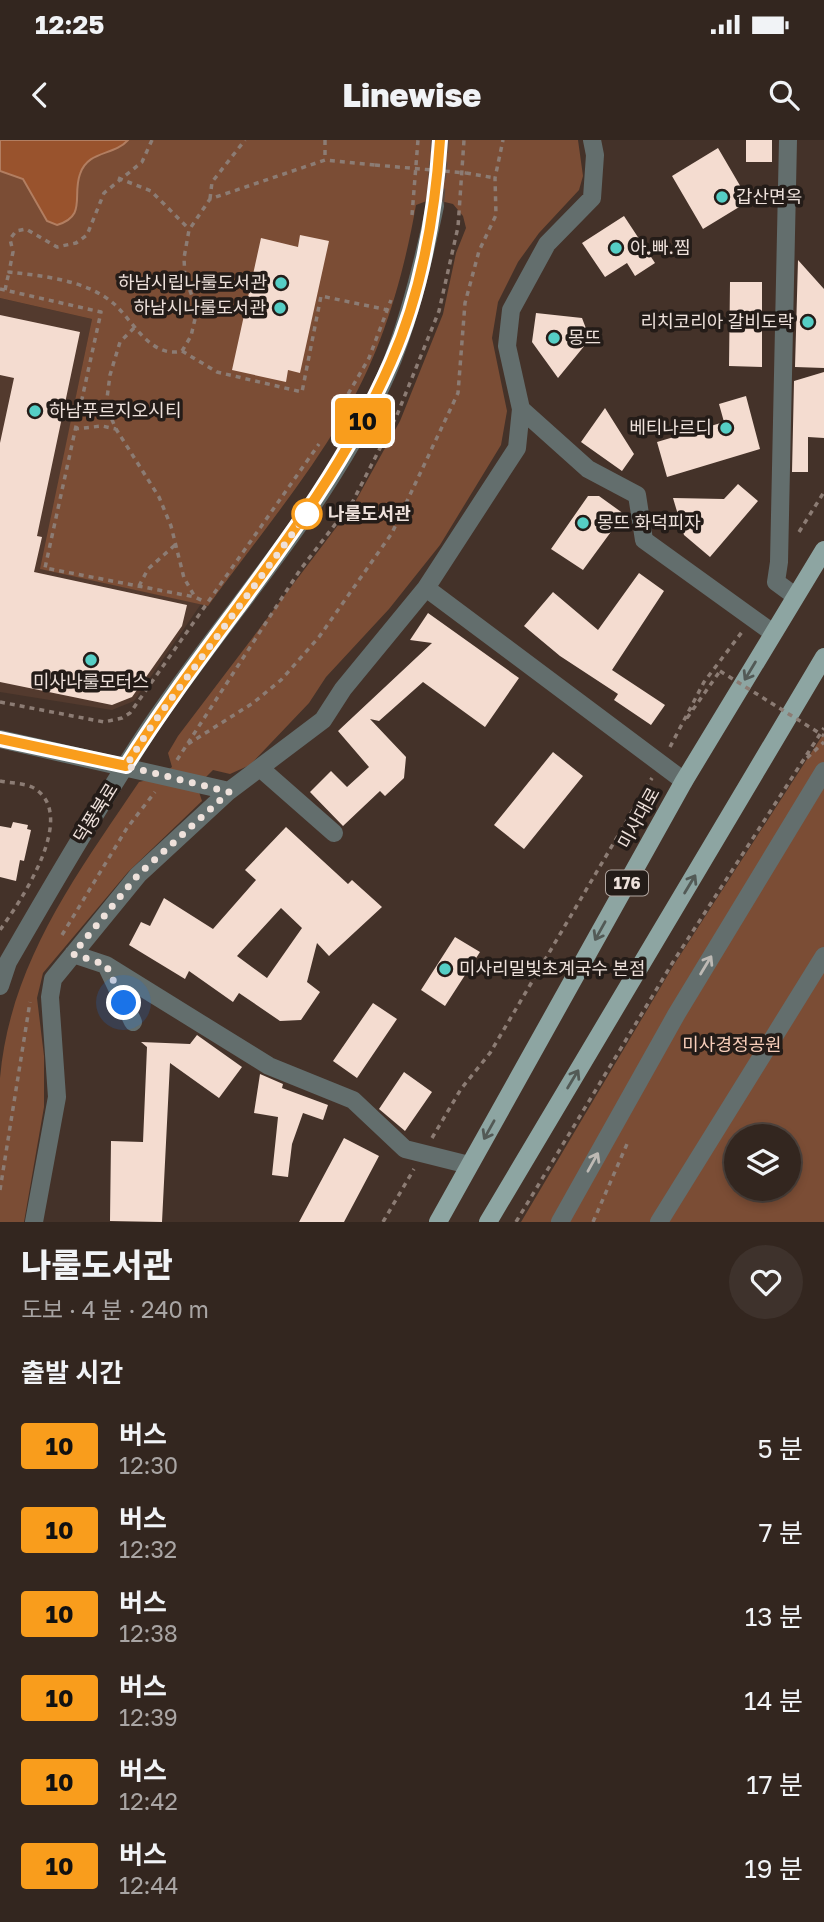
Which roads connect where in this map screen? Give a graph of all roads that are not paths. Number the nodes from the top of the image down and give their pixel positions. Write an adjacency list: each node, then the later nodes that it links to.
1 (592, 140): 4 (street)
2 (788, 140): 7 (street)
3 (435, 206): 11 (street, 덕풍북로)
4 (522, 409): 6 (street); 8 (street)
5 (824, 550): 7 (main road, 미사대로 / 176)
6 (426, 587): 12 (street); 14 (street)
7 (795, 596): 8 (main road, 미사대로 / 176)
8 (773, 633): 14 (main road, 미사대로 / 176, one-way to 14)
9 (824, 657): 25 (main road, one-way to 9)
10 (0, 739): 11 (street)
11 (126, 766): 15 (street); 20 (street, 덕풍북로)
12 (260, 768): 15 (street); 16 (street)
13 (824, 771): 26 (street, one-way to 13)
14 (684, 781): 22 (main road, 미사대로 / 176, one-way to 22)
15 (229, 792): 17 (street)
16 (334, 833)
17 (73, 954): 19 (street); 23 (street)
18 (824, 956): 27 (street)
19 (106, 965): 21 (street); 22 (street)
20 (0, 986)
21 (133, 1022)
22 (469, 1165): 24 (main road, 미사대로 / 176)
23 (34, 1222)
24 (438, 1222)
25 (488, 1222)
26 (560, 1222)
27 (659, 1222)

